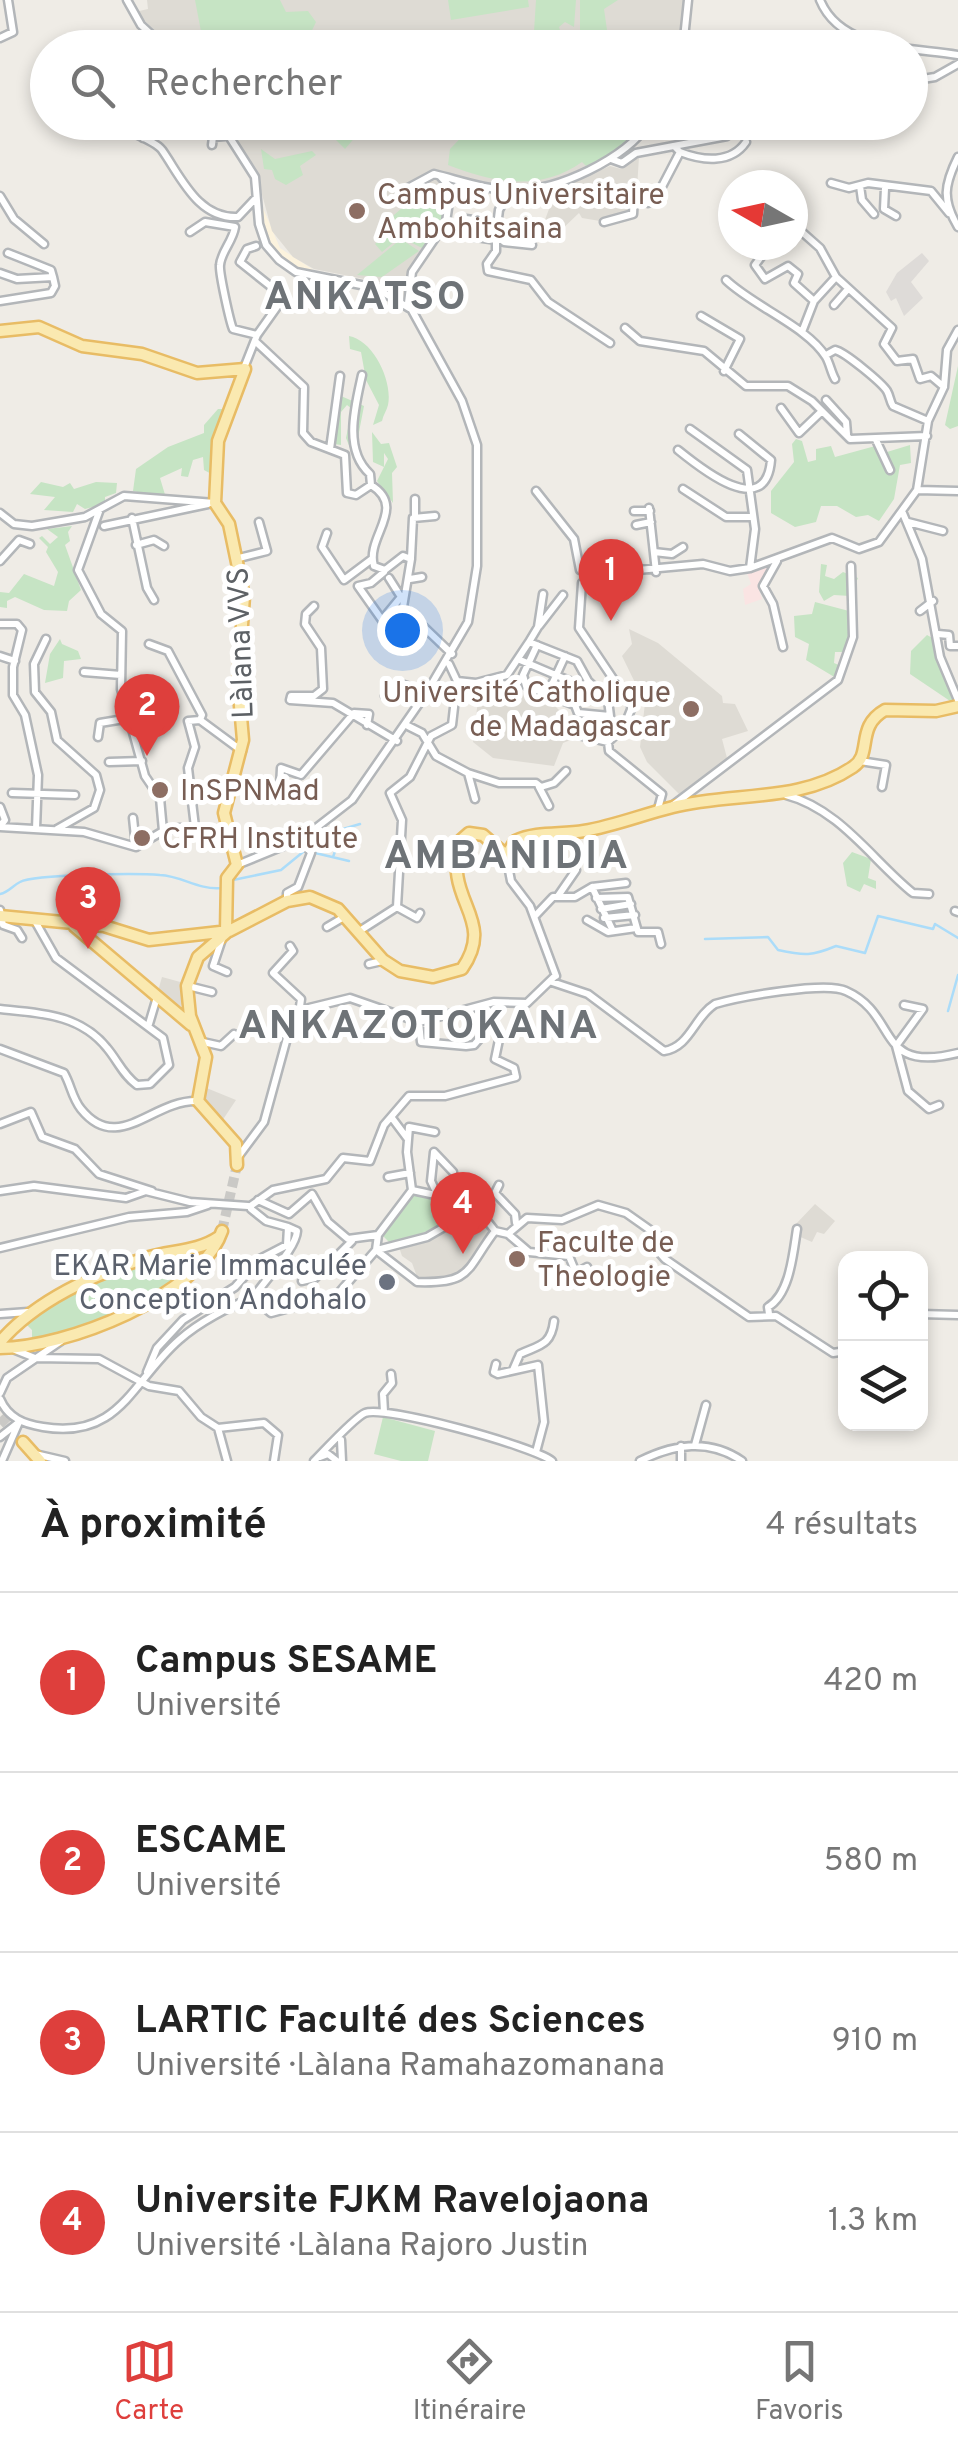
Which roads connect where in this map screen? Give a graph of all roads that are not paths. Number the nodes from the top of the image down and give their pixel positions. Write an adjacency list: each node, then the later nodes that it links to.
1 (8, 0): 8 (street)
2 (126, 0): 5 (street)
3 (688, 0): 6 (street)
4 (820, 0): 7 (street)
5 (147, 30)
6 (684, 30)
7 (842, 30)
8 (0, 38)
9 (928, 49): 10 (street)
10 (958, 55)
11 (958, 64): 12 (street)
12 (928, 78)
13 (146, 140): 32 (street)
14 (213, 140): 19 (street)
15 (228, 140): 32 (street)
16 (632, 140): 22 (street)
17 (712, 140): 20 (street)
18 (746, 142): 20 (street)
19 (212, 145)
20 (677, 149): 22 (street); 37 (street)
21 (958, 157): 33 (street)
22 (612, 159): 29 (street)
23 (440, 176): 25 (street); 27 (street); 31 (street)
24 (831, 183): 26 (street)
25 (474, 184): 29 (street); 31 (street)
26 (860, 186): 28 (street); 34 (street)
27 (408, 188)
28 (885, 188): 33 (street); 35 (street)
29 (510, 190): 38 (street)
30 (0, 196): 44 (street)
31 (452, 196): 56 (street)
32 (255, 199): 56 (street)
33 (949, 213): 39 (street)
34 (874, 214)
35 (896, 216)
36 (466, 218): 38 (street)
37 (604, 222)
38 (496, 223): 42 (street)
39 (958, 228)
40 (190, 232): 63 (street)
41 (470, 236): 42 (street)
42 (496, 237): 45 (street); 64 (street)
43 (808, 237): 50 (street)
44 (44, 244)
45 (532, 245)
46 (256, 246): 63 (street)
47 (8, 254): 51 (street)
48 (759, 260): 55 (street)
49 (0, 273): 51 (street)
50 (836, 277): 53 (street); 55 (street)
51 (53, 278): 54 (street)
52 (726, 280): 62 (street)
53 (848, 290): 57 (street); 73 (street)
54 (0, 301)
55 (814, 301): 62 (street)
56 (411, 306): 141 (street)
57 (834, 306)
58 (701, 316): 69 (street)
59 (624, 328): 69 (street)
60 (958, 330): 73 (street)
61 (0, 331): 68 (main road)
62 (802, 332): 67 (street)
63 (256, 339): 65 (street); 66 (street); 68 (street)
64 (610, 344)
65 (267, 350): 66 (street); 83 (street)
66 (251, 352): 68 (street)
67 (826, 355): 72 (street); 77 (street)
68 (242, 368): 93 (main road, Làlana VVS)
69 (724, 372): 76 (street)
70 (362, 375): 86 (street)
71 (340, 376): 83 (street)
72 (836, 379)
73 (944, 386): 77 (street)
74 (826, 400): 80 (street)
75 (781, 408): 76 (street)
76 (822, 411): 80 (street)
77 (928, 421): 81 (street)
78 (690, 429): 87 (street)
79 (738, 434): 87 (street)
80 (847, 435): 82 (street)
81 (927, 436): 82 (street); 89 (street)
82 (876, 440): 85 (street)
83 (330, 449): 86 (street)
84 (678, 450): 87 (street)
85 (890, 470)
86 (371, 485): 115 (street)
87 (751, 488): 100 (street)
88 (683, 489): 100 (street)
89 (917, 490): 91 (street); 96 (street)
90 (536, 491): 123 (street)
91 (958, 491)
92 (414, 499): 99 (street)
93 (211, 503): 94 (street); 101 (street); 114 (main road, Làlana VVS)
94 (100, 508): 97 (street); 148 (street)
95 (634, 511): 104 (street)
96 (902, 511): 102 (street); 117 (street)
97 (0, 514)
98 (435, 516): 99 (street)
99 (415, 517): 116 (street)
100 (753, 517): 120 (street)
101 (132, 518): 106 (street); 110 (street)
102 (907, 521): 107 (street); 130 (street)
103 (259, 522): 114 (street)
104 (651, 522): 105 (street); 113 (street)
105 (636, 525)
106 (104, 526)
107 (943, 531)
108 (327, 533): 115 (street)
109 (30, 544): 118 (street)
110 (136, 545): 111 (street); 129 (street)
111 (164, 546)
112 (683, 547): 113 (street)
113 (654, 552): 121 (street)
114 (238, 558): 166 (main road, Làlana VVS)
115 (372, 559): 122 (street)
116 (411, 559): 122 (street); 125 (street)
117 (777, 560): 120 (street); 140 (street)
118 (0, 561)
119 (851, 566): 182 (street)
120 (750, 568): 121 (street)
121 (656, 572): 123 (street)
122 (387, 574): 128 (street); 128 (street)
123 (594, 574): 164 (street)
124 (422, 576): 125 (street)
125 (406, 584): 128 (street)
126 (543, 594): 134 (street)
127 (563, 595): 134 (street)
128 (401, 598): 141 (street)
129 (154, 600)
130 (933, 600): 132 (street); 135 (street)
131 (314, 606): 157 (street)
132 (920, 611)
133 (0, 624): 144 (street)
134 (538, 627): 138 (street)
135 (938, 634): 139 (street); 155 (street)
136 (46, 639): 188 (street)
137 (149, 644): 159 (street)
138 (533, 644): 143 (street); 145 (street)
139 (958, 646)
140 (782, 647)
141 (453, 655): 146 (street); 152 (street)
142 (0, 656): 144 (street)
143 (565, 656): 149 (street); 151 (street)
144 (15, 661): 176 (street)
145 (524, 662): 149 (street); 150 (street); 153 (street)
146 (449, 664): 150 (street); 160 (street)
147 (84, 672): 148 (street)
148 (121, 674): 158 (street)
149 (558, 674): 151 (street); 153 (street)
150 (457, 681): 165 (street)
151 (586, 684): 156 (street); 156 (street)
152 (427, 692): 154 (street); 163 (street)
153 (548, 693): 156 (street)
154 (385, 696)
155 (958, 703): 167 (main road)
156 (575, 705)
157 (351, 716): 163 (street); 173 (street)
158 (130, 718): 162 (street); 168 (street)
159 (200, 720): 166 (street); 186 (street)
160 (408, 726): 163 (street); 165 (street)
161 (565, 732): 164 (street)
162 (98, 737)
163 (396, 740): 192 (street); 194 (street)
164 (608, 742): 183 (street)
165 (427, 746): 171 (street); 203 (street)
166 (242, 751): 190 (main road, Làlana VVS)
167 (859, 760): 172 (street); 177 (main road)
168 (142, 761): 169 (street); 189 (street)
169 (109, 762)
170 (566, 771): 174 (street)
171 (468, 773): 174 (street); 179 (street)
172 (882, 786)
173 (280, 787)
174 (539, 787): 180 (street)
175 (12, 792): 176 (street)
176 (38, 793): 178 (street); 187 (street)
177 (780, 794): 182 (main road); 198 (street)
178 (75, 795)
179 (475, 799)
180 (549, 806)
181 (0, 807): 185 (street)
182 (671, 807): 183 (main road)
183 (655, 812): 193 (main road)
184 (133, 818): 191 (street)
185 (0, 826): 187 (street)
186 (195, 827): 189 (street); 190 (street)
187 (36, 829): 188 (street)
188 (56, 829): 191 (street)
189 (163, 832): 191 (street)
190 (230, 832): 194 (main road, Làlana VVS)
191 (136, 847)
192 (310, 848): 194 (street); 201 (street)
193 (506, 851): 209 (street); 222 (main road)
194 (242, 863): 217 (main road)
195 (576, 870): 199 (street)
196 (626, 884): 197 (street)
197 (592, 887): 199 (street); 200 (street)
198 (930, 894)
199 (558, 896): 209 (street)
200 (596, 898): 202 (street); 204 (street)
201 (288, 902): 208 (main road); 217 (main road)
202 (631, 904): 204 (street); 207 (street)
203 (397, 907): 205 (street); 218 (street)
204 (600, 909): 210 (street)
205 (420, 913)
206 (0, 914): 212 (main road); 219 (street)
207 (635, 915): 210 (street); 215 (street)
208 (344, 916): 214 (street); 218 (main road)
209 (535, 916): 225 (street)
210 (604, 918): 216 (street)
211 (587, 920): 216 (street)
212 (36, 921): 213 (main road); 234 (street)
213 (85, 927): 217 (main road); 228 (main road)
214 (327, 927)
215 (636, 928): 216 (street); 220 (street)
216 (612, 929)
217 (227, 931): 224 (street); 226 (main road)
218 (358, 932): 222 (main road)
219 (22, 938)
220 (661, 944)
221 (290, 946): 231 (street)
222 (383, 960): 223 (street)
223 (369, 964)
224 (226, 972)
225 (555, 980): 233 (street); 237 (street)
226 (187, 986): 227 (street); 232 (main road)
227 (212, 992)
228 (158, 995): 232 (main road); 234 (street)
229 (904, 1005): 237 (street)
230 (0, 1009): 234 (street)
231 (299, 1014): 233 (street); 246 (street)
232 (187, 1018): 236 (main road)
233 (419, 1022): 242 (street)
234 (149, 1024)
235 (234, 1034): 236 (street)
236 (203, 1042): 240 (main road)
237 (896, 1046): 239 (street); 241 (street)
238 (0, 1050): 240 (street)
239 (958, 1052)
240 (198, 1100): 246 (main road)
241 (939, 1105)
242 (392, 1118): 245 (street); 255 (street)
243 (0, 1124): 253 (street)
244 (436, 1132): 245 (street)
245 (408, 1139): 248 (street)
246 (242, 1150)
247 (452, 1172): 254 (street)
248 (410, 1173): 249 (street); 251 (street)
249 (388, 1177)
250 (499, 1185): 259 (street)
251 (412, 1190): 254 (street); 264 (street)
252 (0, 1192): 253 (street)
253 (154, 1192): 256 (street)
254 (437, 1194): 257 (street)
255 (251, 1206): 256 (street); 258 (street); 265 (street)
256 (191, 1207): 266 (street)
257 (487, 1221): 260 (street); 267 (street)
258 (288, 1227): 271 (street); 285 (street)
259 (515, 1227): 263 (street); 274 (street)
260 (494, 1230): 263 (street); 267 (street)
261 (797, 1230): 274 (street)
262 (221, 1234): 268 (main road)
263 (508, 1234): 269 (street)
264 (378, 1235): 265 (street); 267 (street)
265 (352, 1241): 270 (street)
266 (0, 1248)
267 (376, 1250): 271 (street)
268 (208, 1251): 272 (main road); 278 (main road)
269 (587, 1266)
270 (302, 1281)
271 (253, 1298): 285 (street)
272 (28, 1312): 273 (street); 279 (main road)
273 (0, 1314)
274 (769, 1314): 280 (street)
275 (928, 1314): 276 (street)
276 (958, 1315)
277 (554, 1321): 283 (street)
278 (62, 1340): 279 (main road); 281 (street)
279 (4, 1346): 281 (street)
280 (838, 1352)
281 (35, 1358): 285 (street); 286 (street)
282 (496, 1364): 283 (street)
283 (514, 1372): 296 (street)
284 (391, 1374): 288 (street)
285 (142, 1382): 289 (street); 290 (street)
286 (0, 1396): 289 (street)
287 (706, 1405): 294 (street)
288 (384, 1412): 292 (street); 296 (street)
289 (20, 1421): 291 (street); 299 (street)
290 (218, 1428): 301 (street); 302 (street)
291 (0, 1437)
292 (341, 1439): 298 (street); 303 (street)
293 (23, 1442): 297 (main road)
294 (694, 1444): 295 (street); 307 (street)
295 (681, 1446): 305 (street); 306 (street)
296 (536, 1452): 304 (street)
297 (43, 1458): 300 (street)
298 (316, 1459): 303 (street)
299 (2, 1461)
300 (65, 1461)
301 (227, 1461)
302 (274, 1461)
303 (339, 1461)
304 (552, 1461)
305 (640, 1461)
306 (681, 1461)
307 (742, 1461)

